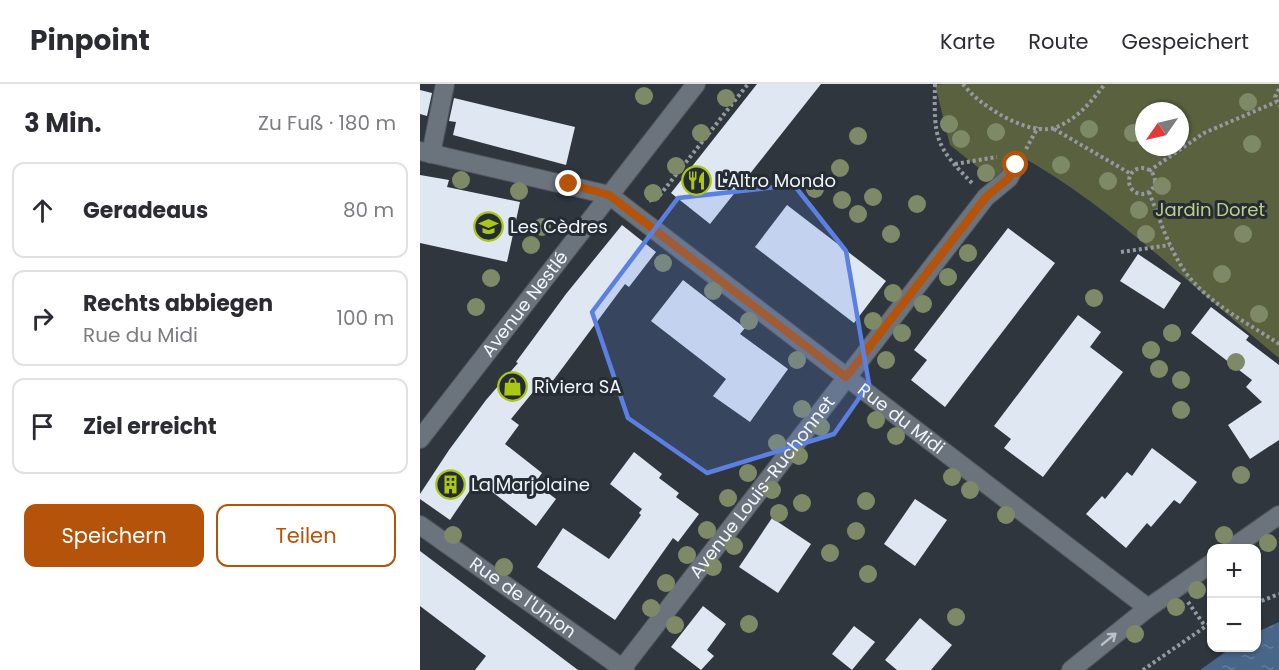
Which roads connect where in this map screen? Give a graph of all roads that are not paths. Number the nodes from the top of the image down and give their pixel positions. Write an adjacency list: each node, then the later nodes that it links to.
1 (445, 84): 3 (street)
2 (696, 84): 5 (street, Avenue Nestlé)
3 (426, 153): 5 (street, Rue du Midi)
4 (1008, 160): 6 (street, Avenue Louis-Ruchonnet)
5 (609, 195): 6 (street, Rue du Midi); 7 (street, Avenue Nestlé)
6 (846, 377): 12 (street, Rue du Midi); 13 (street, Avenue Louis-Ruchonnet)
7 (420, 439)
8 (1279, 515): 10 (street)
9 (420, 525): 13 (street, Rue de l'Union)
10 (1239, 544)
11 (1207, 567): 12 (street)
12 (1148, 608): 14 (street, one-way to 12)
13 (622, 669)
14 (1071, 670)

